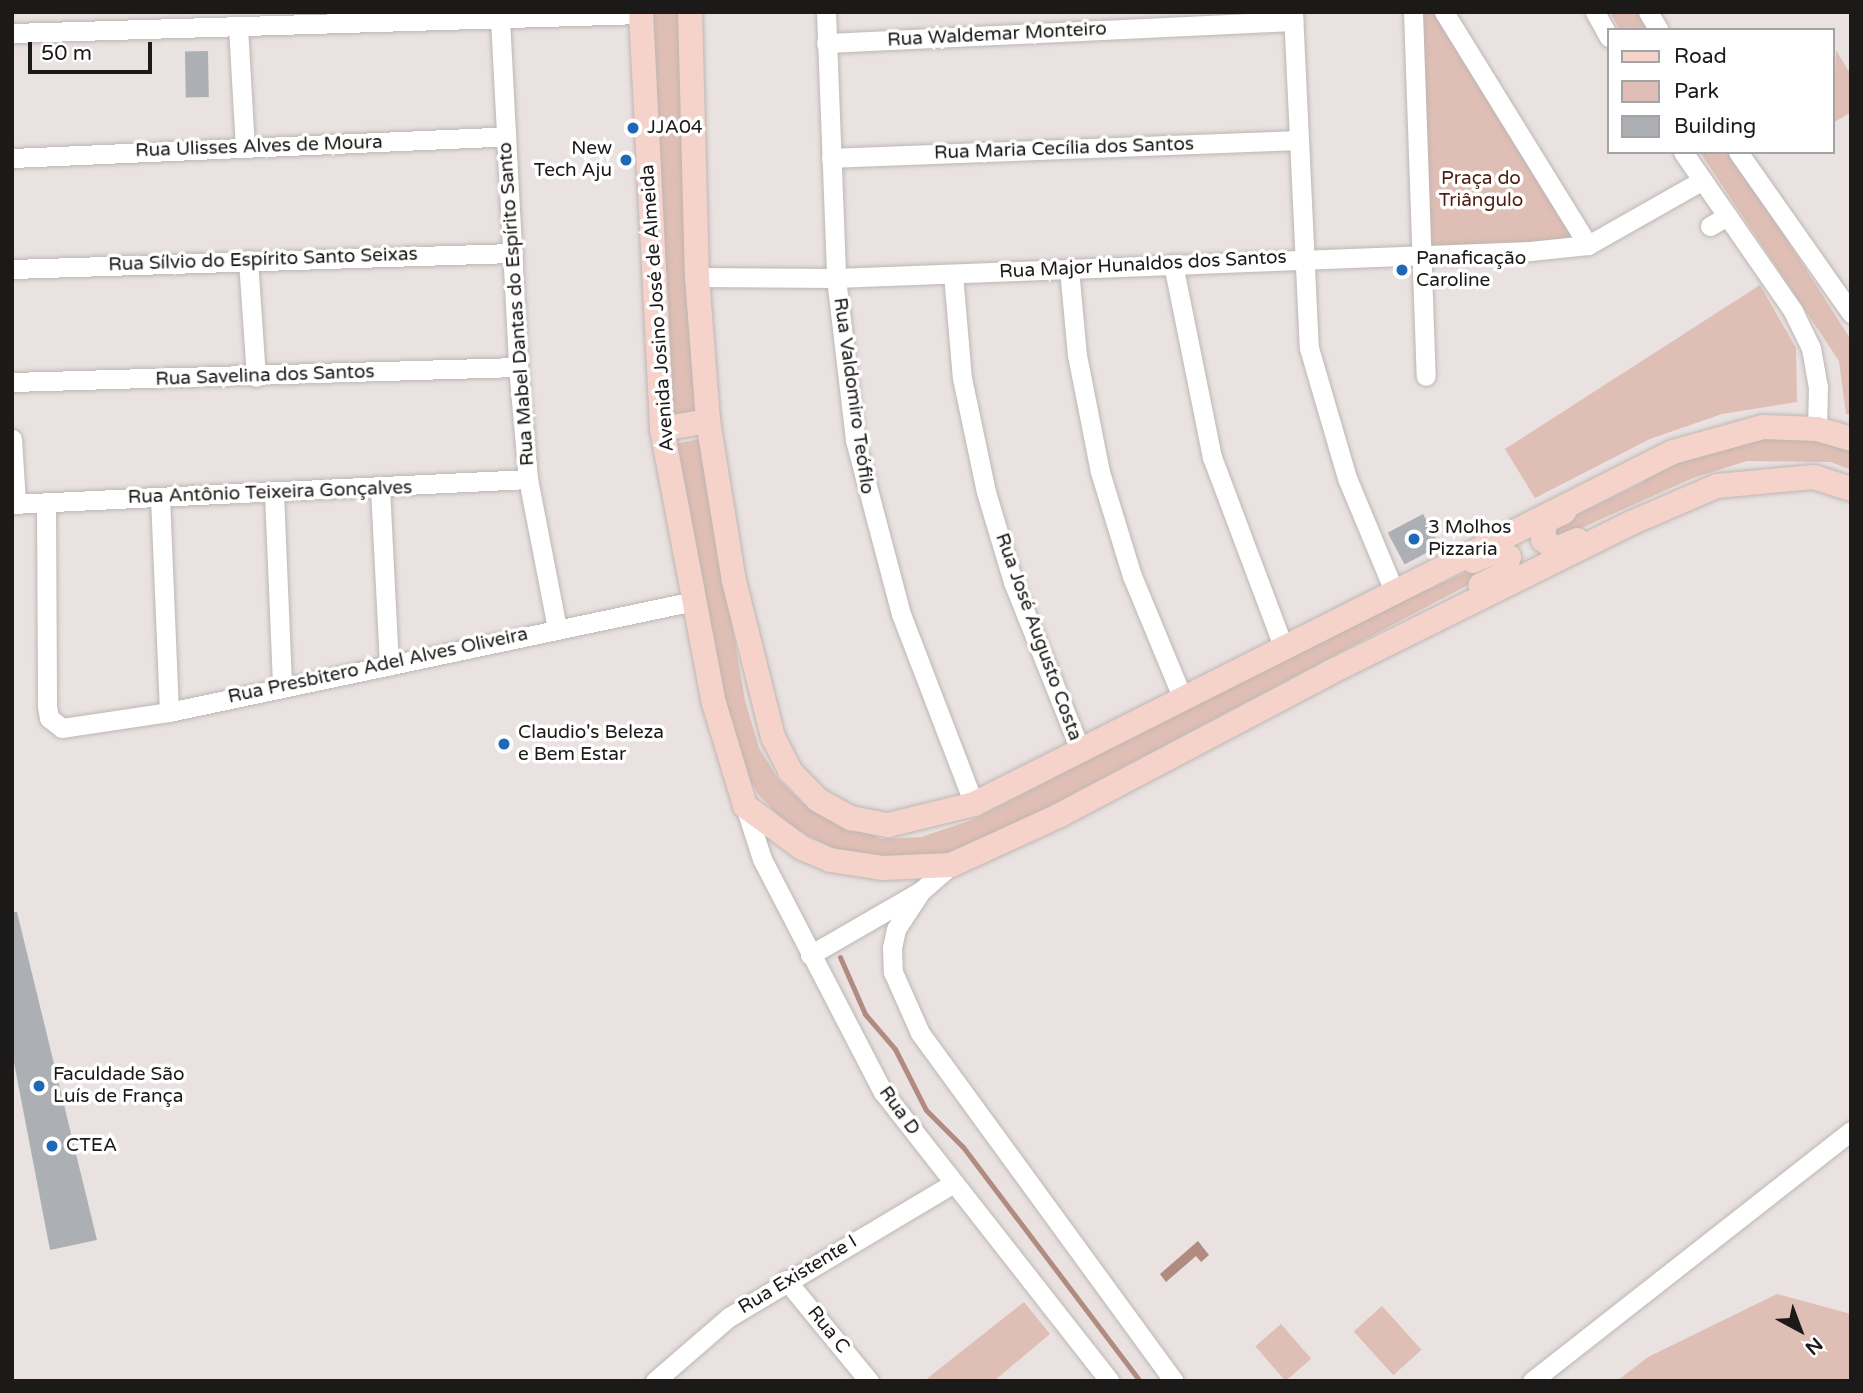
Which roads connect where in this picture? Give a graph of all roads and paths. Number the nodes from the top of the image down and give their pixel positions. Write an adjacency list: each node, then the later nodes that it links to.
1 (690, 12): 36 (main road)
2 (826, 12): 16 (street, Rua Valdomiro Teófilo)
3 (1413, 12): 29 (street)
4 (1444, 12): 27 (street)
5 (1595, 12): 15 (street)
6 (1648, 12): 13 (street)
7 (641, 13): 8 (street); 44 (main road, Avenida Josino José de Almeida)
8 (525, 16): 11 (street)
9 (1293, 17): 16 (street, Rua Waldemar Monteiro); 18 (street)
10 (319, 18): 11 (street); 12 (street)
11 (500, 19): 17 (street, Rua Mabel Dantas do Espírito Santo)
12 (237, 27): 14 (street); 19 (street)
13 (1659, 28)
14 (12, 33)
15 (1608, 35)
16 (826, 43): 23 (street, Rua Valdomiro Teófilo)
17 (506, 136): 19 (street, Rua Ulisses Alves de Moura); 28 (street, Rua Mabel Dantas do Espírito Santo)
18 (1297, 140): 23 (street, Rua Maria Cecília dos Santos); 30 (street)
19 (245, 148): 22 (street, Rua Ulisses Alves de Moura)
20 (1684, 154): 24 (street)
21 (1739, 154): 38 (street)
22 (12, 158)
23 (831, 158): 37 (street, Rua Valdomiro Teófilo)
24 (1701, 181): 25 (street); 27 (street)
25 (1727, 216): 26 (street); 45 (street)
26 (1710, 226)
27 (1588, 245): 29 (street, Rua Major Hunaldos dos Santos)
28 (513, 253): 31 (street, Rua Sílvio do Espírito Santo Seixas); 39 (street, Rua Mabel Dantas do Espírito Santo)
29 (1420, 254): 30 (street, Rua Major Hunaldos dos Santos); 40 (street)
30 (1301, 258): 32 (street, Rua Major Hunaldos dos Santos); 57 (street)
31 (248, 260): 33 (street, Rua Sílvio do Espírito Santo Seixas); 41 (street)
32 (1173, 264): 34 (street, Rua Major Hunaldos dos Santos); 61 (street)
33 (12, 269)
34 (1069, 269): 35 (street, Rua Major Hunaldos dos Santos); 64 (street)
35 (953, 274): 37 (street, Rua Major Hunaldos dos Santos); 66 (street, Rua José Augusto Costa)
36 (697, 277): 37 (street, Rua Major Hunaldos dos Santos); 43 (main road)
37 (835, 278): 67 (street, Rua Valdomiro Teófilo)
38 (1851, 313)
39 (518, 367): 41 (street, Rua Savelina dos Santos); 49 (street, Rua Mabel Dantas do Espírito Santo)
40 (1426, 376)
41 (256, 377): 42 (street, Rua Savelina dos Santos)
42 (12, 382)
43 (708, 421): 44 (main road); 67 (main road)
44 (663, 429): 58 (main road, Avenida Josino José de Almeida)
45 (1817, 429): 47 (main road); 48 (main road)
46 (12, 439): 55 (street)
47 (1851, 439)
48 (1634, 471): 56 (main road); 57 (main road)
49 (528, 480): 50 (street, Rua Antônio Teixeira Gonçalves); 59 (street, Rua Mabel Dantas do Espírito Santo)
50 (380, 488): 52 (street, Rua Antônio Teixeira Gonçalves); 62 (street)
51 (1851, 489): 56 (main road)
52 (274, 493): 53 (street, Rua Antônio Teixeira Gonçalves); 63 (street)
53 (159, 497): 54 (street, Rua Antônio Teixeira Gonçalves); 65 (street)
54 (46, 503): 55 (street, Rua Antônio Teixeira Gonçalves); 65 (street, Rua Presbitero Adel Alves Oliveira)
55 (14, 504)
56 (1667, 507): 60 (main road)
57 (1394, 591): 60 (main road); 61 (main road)
58 (694, 601): 59 (street, Rua Presbitero Adel Alves Oliveira); 68 (main road, Avenida Josino José de Almeida)
59 (557, 628): 62 (street, Rua Presbitero Adel Alves Oliveira)
60 (1412, 632): 69 (main road)
61 (1284, 649): 64 (main road)
62 (389, 666): 63 (street, Rua Presbitero Adel Alves Oliveira)
63 (282, 686): 65 (street, Rua Presbitero Adel Alves Oliveira)
64 (1184, 699): 66 (main road)
65 (169, 712)
66 (1081, 752): 67 (main road)
67 (974, 804)
68 (745, 806): 69 (main road); 71 (street, Rua D)
69 (951, 865): 70 (street)
70 (921, 891): 71 (street); 78 (street)
71 (810, 954): 73 (street, Rua D)
72 (1851, 1131): 79 (street)
73 (952, 1184): 74 (street, Rua Existente I); 77 (street, Rua D)
74 (786, 1280): 75 (street, Rua Existente I); 76 (street, Rua C)
75 (655, 1381)
76 (869, 1381)
77 (1110, 1381)
78 (1174, 1381)
79 (1532, 1381)

